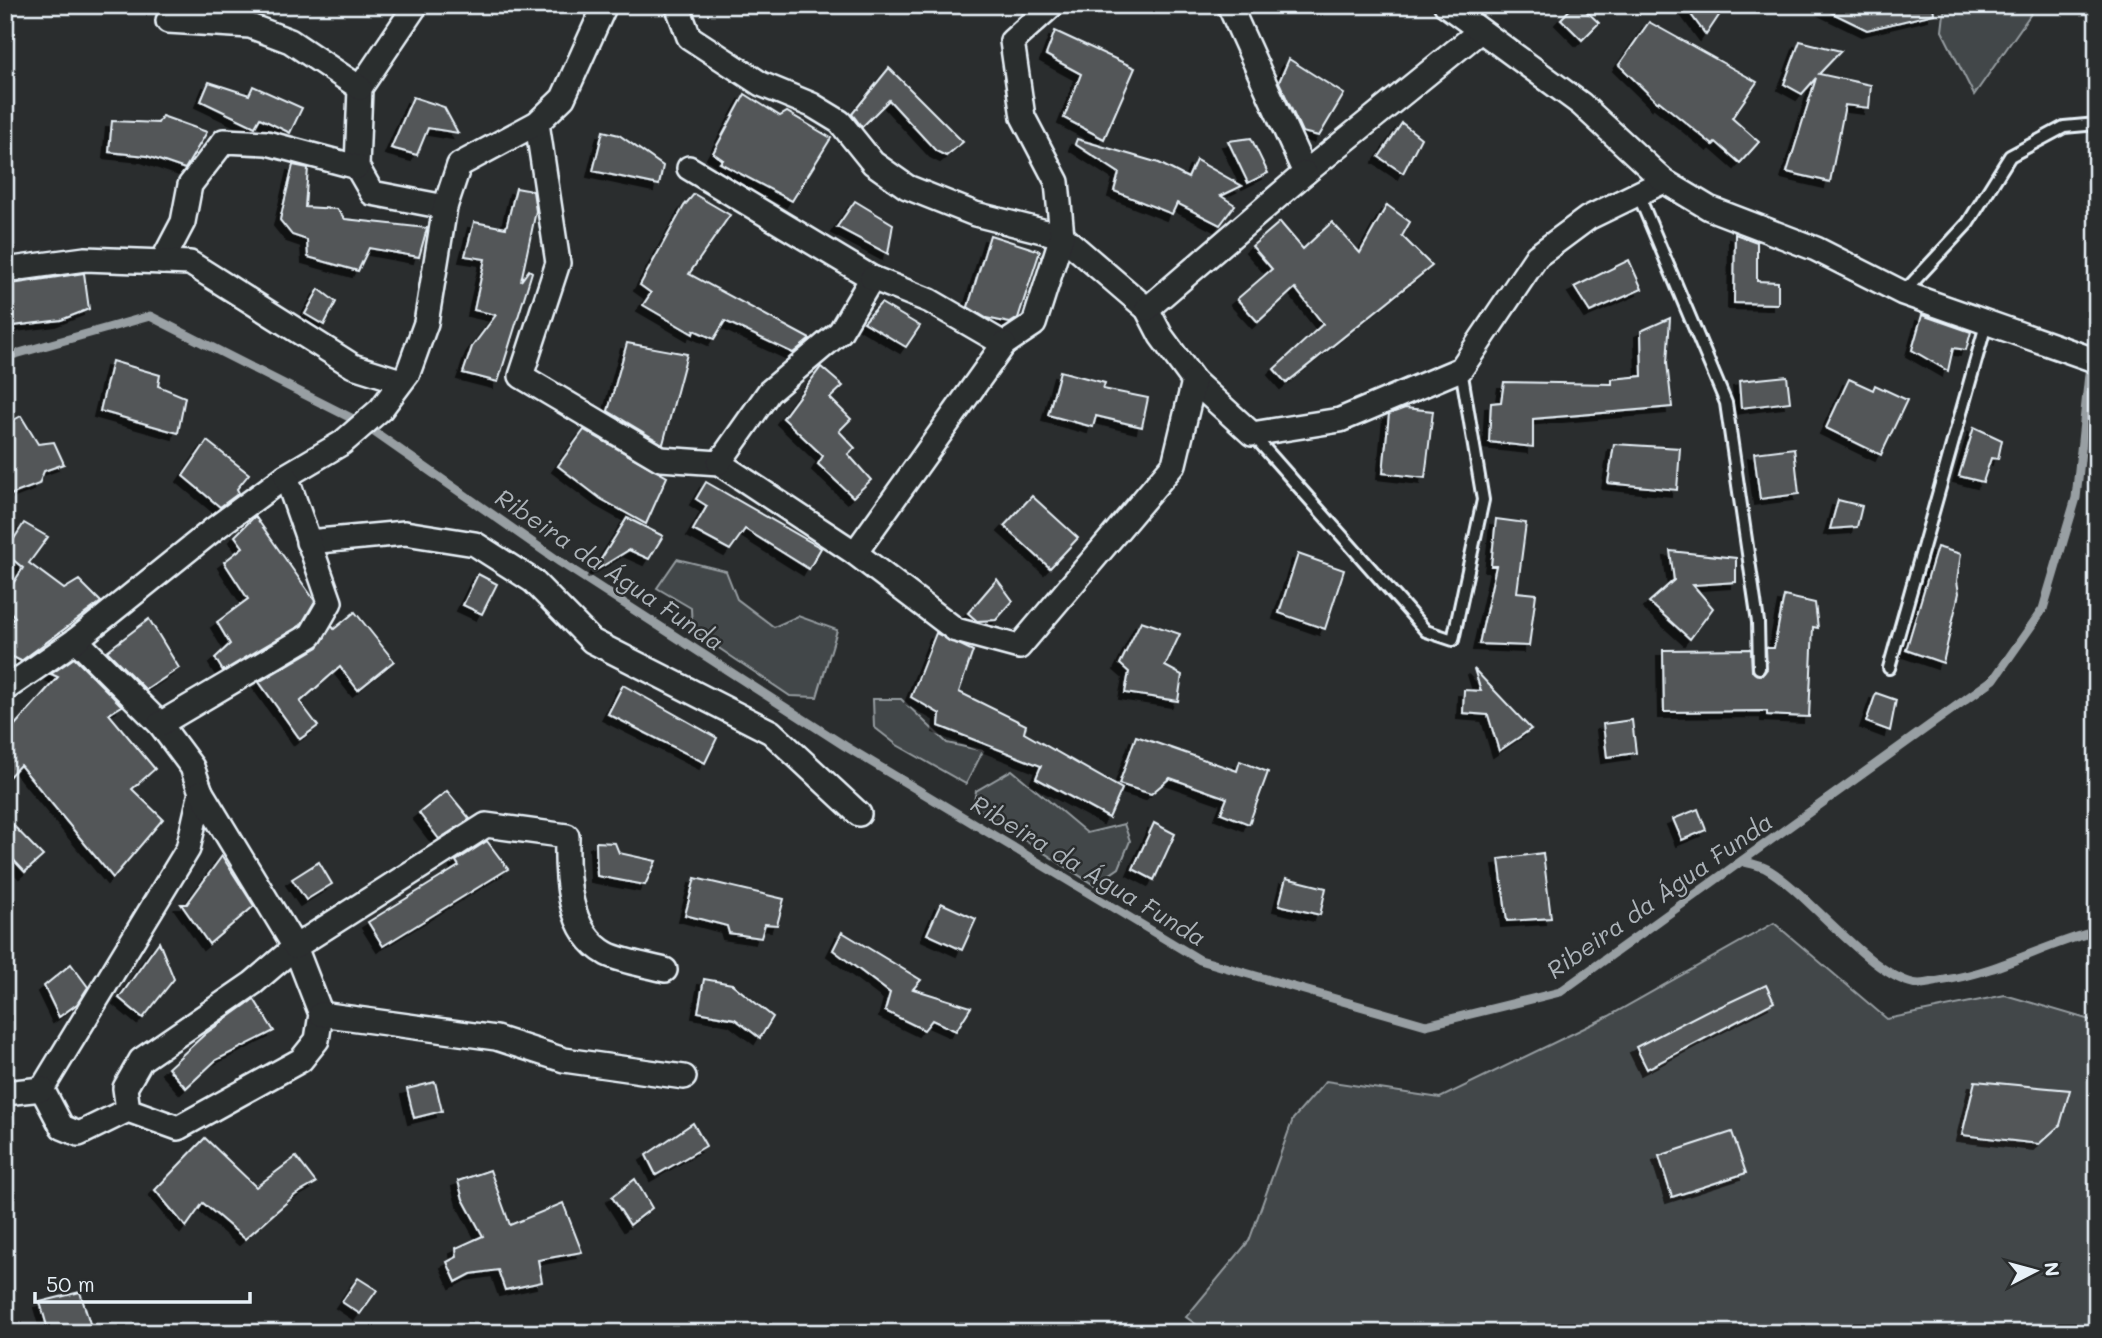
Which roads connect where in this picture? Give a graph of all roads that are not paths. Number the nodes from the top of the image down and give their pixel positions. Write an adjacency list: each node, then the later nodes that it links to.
1 (416, 5): 9 (street)
2 (605, 5): 10 (street)
3 (677, 5): 18 (street)
4 (1052, 5): 18 (street)
5 (1229, 5): 14 (street)
6 (1446, 5): 8 (street)
7 (168, 21): 9 (street)
8 (1480, 31): 14 (street); 15 (street)
9 (360, 88): 12 (street)
10 (537, 122): 17 (street); 31 (street)
11 (2097, 124): 22 (lane)
12 (358, 167): 17 (street); 19 (street)
13 (689, 168): 21 (street)
14 (1306, 173): 23 (street)
15 (1664, 181): 16 (street); 22 (street)
16 (1638, 194): 27 (street); 36 (lane)
17 (445, 208): 28 (street)
18 (1062, 236): 23 (street); 25 (street)
19 (162, 262): 20 (street); 28 (street)
20 (5, 270)
21 (872, 278): 25 (street); 31 (street)
22 (1903, 293): 24 (street)
23 (1147, 309): 29 (street)
24 (1987, 321): 26 (street); 37 (lane)
25 (1004, 344): 34 (street)
26 (2097, 361)
27 (1461, 369): 30 (street); 30 (lane)
28 (401, 381): 32 (street)
29 (1194, 381): 30 (street); 34 (street)
30 (1252, 434)
31 (719, 463): 34 (street)
32 (286, 477): 33 (street); 35 (street)
33 (309, 542): 39 (street); 41 (street)
34 (855, 553)
35 (76, 640): 38 (street); 39 (street)
36 (1759, 668)
37 (1889, 668)
38 (5, 689)
39 (160, 724): 40 (street)
40 (201, 793): 42 (street); 46 (street)
41 (859, 814)
42 (295, 947): 43 (street); 44 (street); 48 (street)
43 (665, 970)
44 (321, 1014): 45 (street); 48 (street)
45 (684, 1077)
46 (43, 1089): 47 (street); 48 (street)
47 (5, 1093)
48 (128, 1110)

